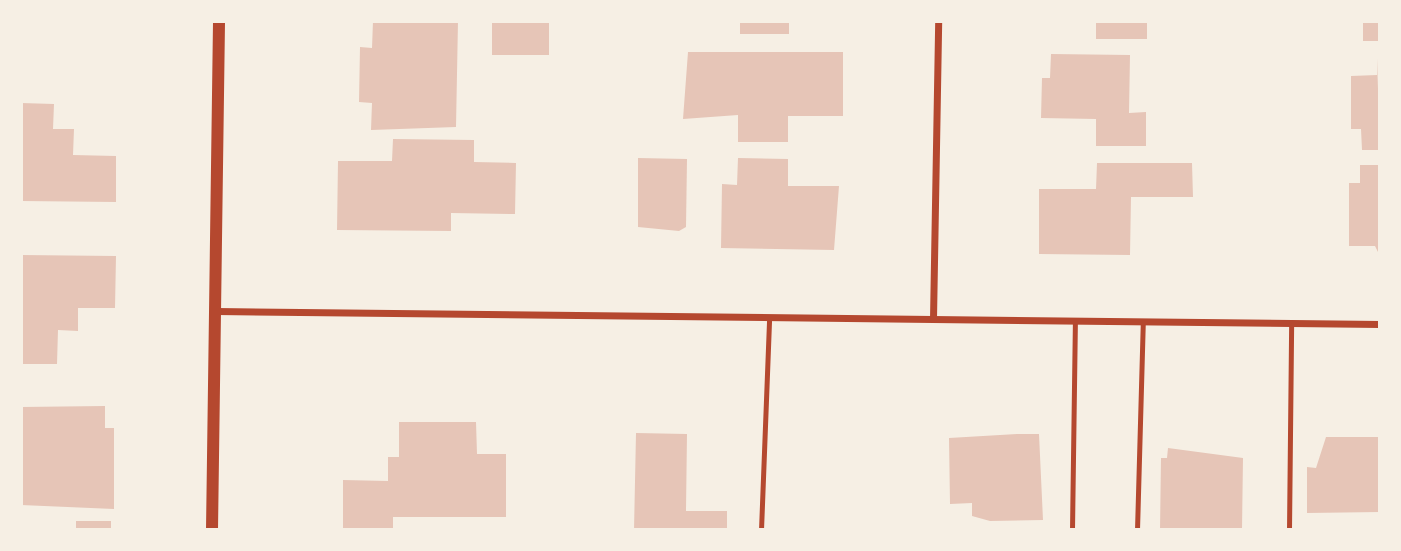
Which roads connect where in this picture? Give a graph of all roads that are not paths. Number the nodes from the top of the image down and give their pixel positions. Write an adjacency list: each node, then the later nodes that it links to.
1 (219, 21): 3 (street)
2 (938, 21): 5 (street)
3 (216, 311): 4 (street); 10 (street)
4 (769, 318): 5 (street); 11 (lane)
5 (933, 319): 6 (street)
6 (1075, 321): 7 (street); 12 (lane)
7 (1143, 321): 8 (street); 13 (lane)
8 (1291, 323): 9 (street); 14 (lane)
9 (1380, 324)
10 (212, 530)
11 (761, 530)
12 (1072, 530)
13 (1137, 530)
14 (1289, 530)

